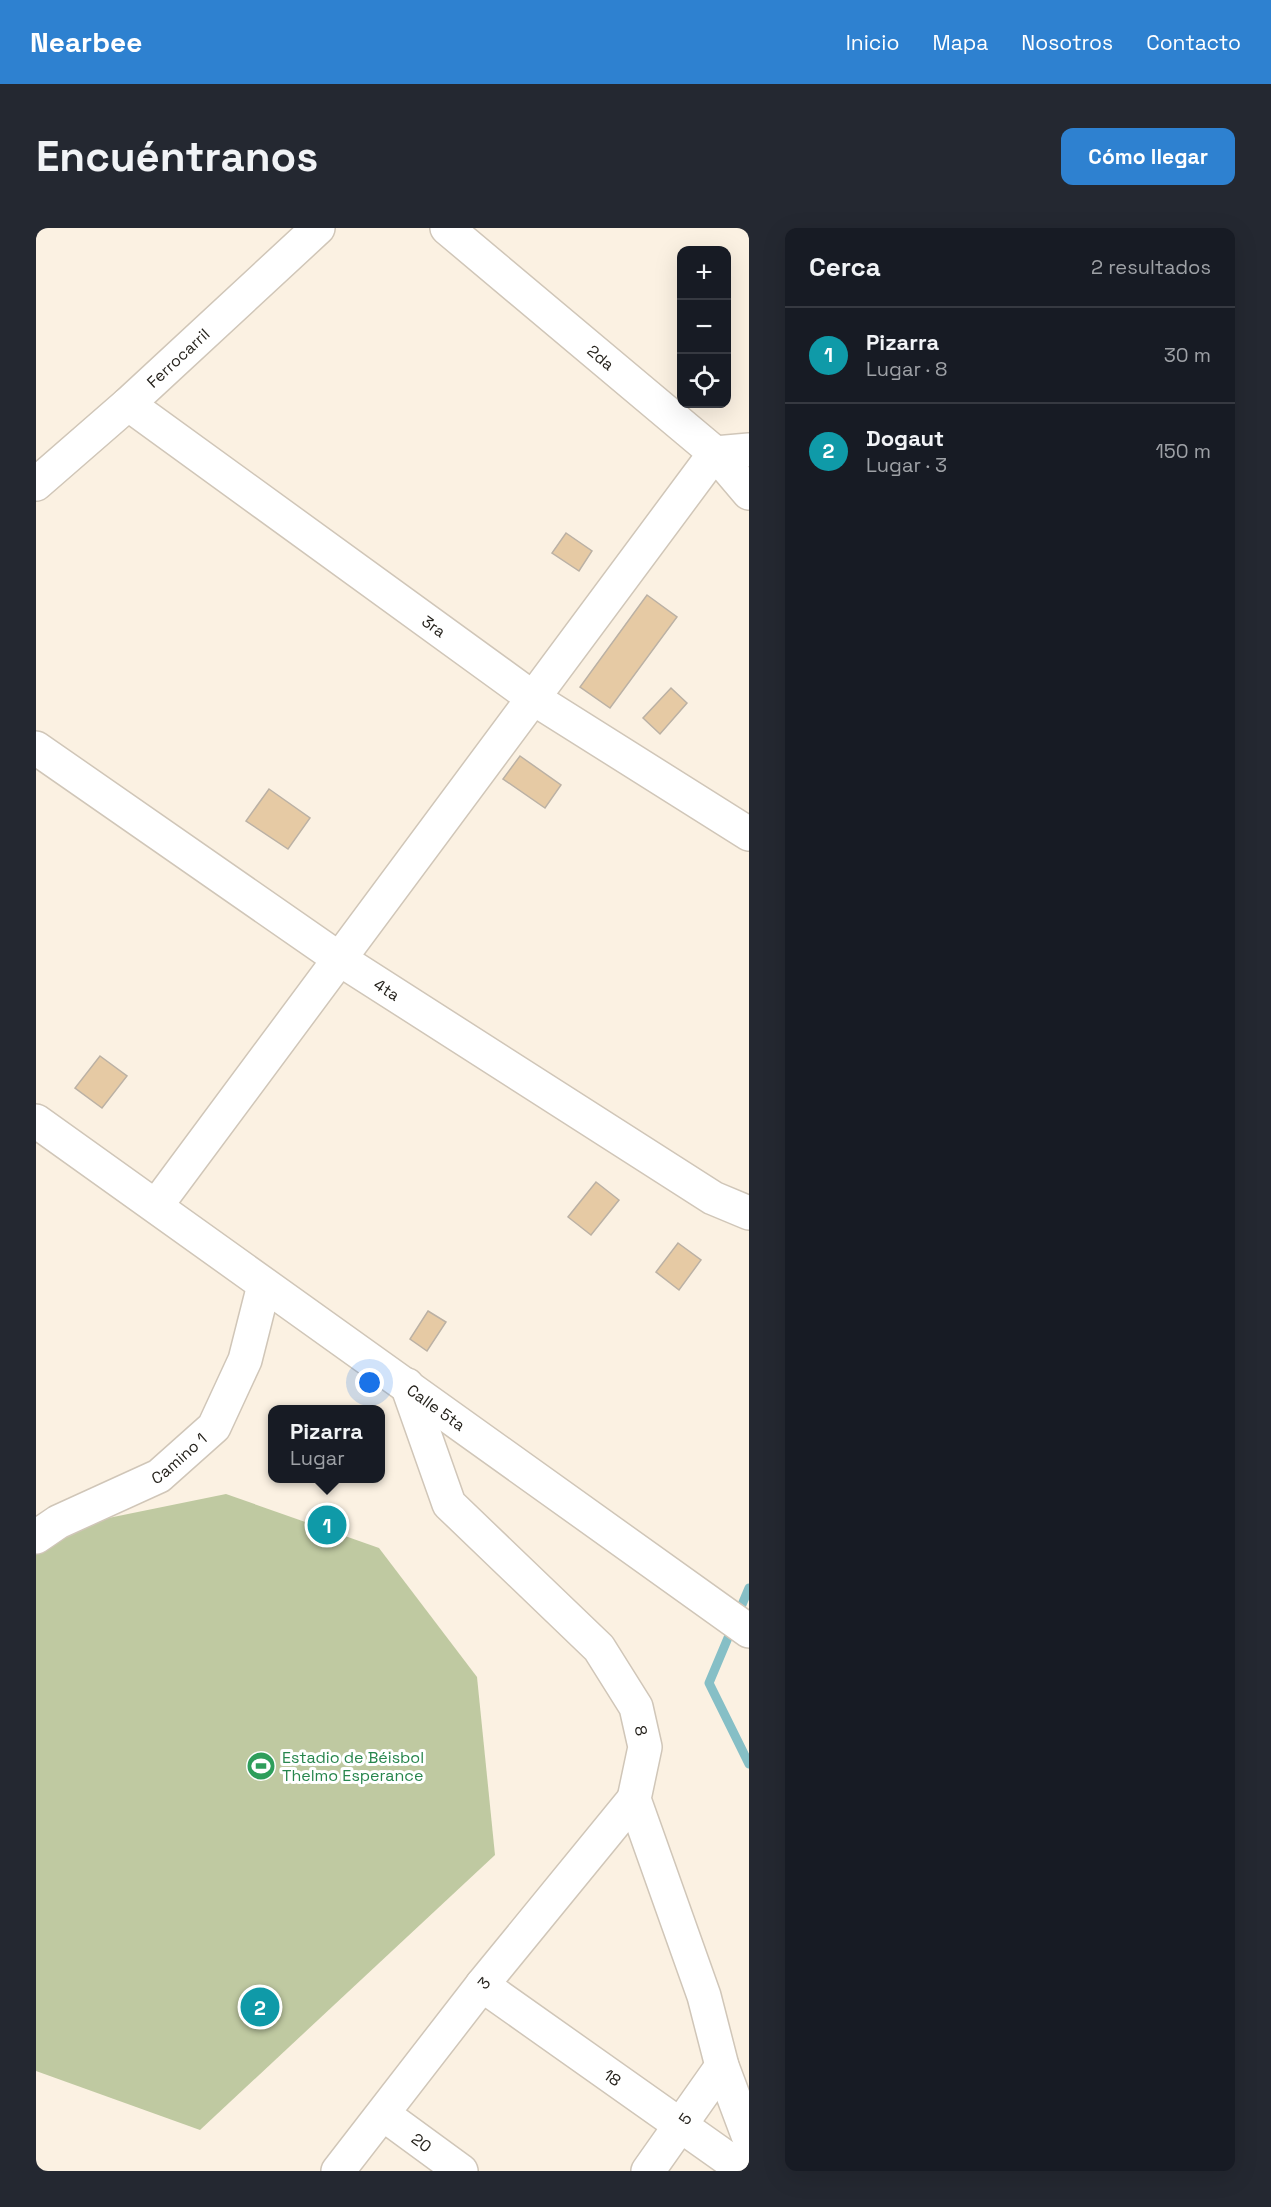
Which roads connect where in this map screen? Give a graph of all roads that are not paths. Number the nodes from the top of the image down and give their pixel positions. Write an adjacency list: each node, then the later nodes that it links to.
1 (318, 228): 3 (street, Ferrocarril)
2 (447, 228): 5 (street, 2da)
3 (128, 405): 6 (street, Ferrocarril); 8 (street, 3ra)
4 (749, 450): 5 (street)
5 (715, 453): 7 (street, 2da); 8 (street)
6 (36, 484)
7 (749, 493)
8 (533, 698): 10 (street, 3ra); 11 (street)
9 (36, 748): 11 (street, 4ta)
10 (749, 834)
11 (338, 958): 13 (street); 14 (street, 4ta)
12 (36, 1121): 13 (street, Calle 5ta)
13 (156, 1206): 15 (street, Calle 5ta)
14 (749, 1213)
15 (264, 1285): 16 (street, Calle 5ta); 17 (street, Camino 1)
16 (407, 1385): 18 (street, Calle 5ta); 19 (street, 8)
17 (36, 1537)
18 (739, 1624)
19 (634, 1799): 20 (street, 3); 21 (street)
20 (482, 1985): 22 (street, 3); 23 (street, 18)
21 (722, 2066): 23 (street, 5); 24 (street)
22 (383, 2114): 25 (street, 3); 26 (street, 20)
23 (680, 2125): 27 (street, 5); 28 (street, 18)
24 (749, 2138)
25 (338, 2171)
26 (461, 2171)
27 (648, 2171)
28 (745, 2171)

